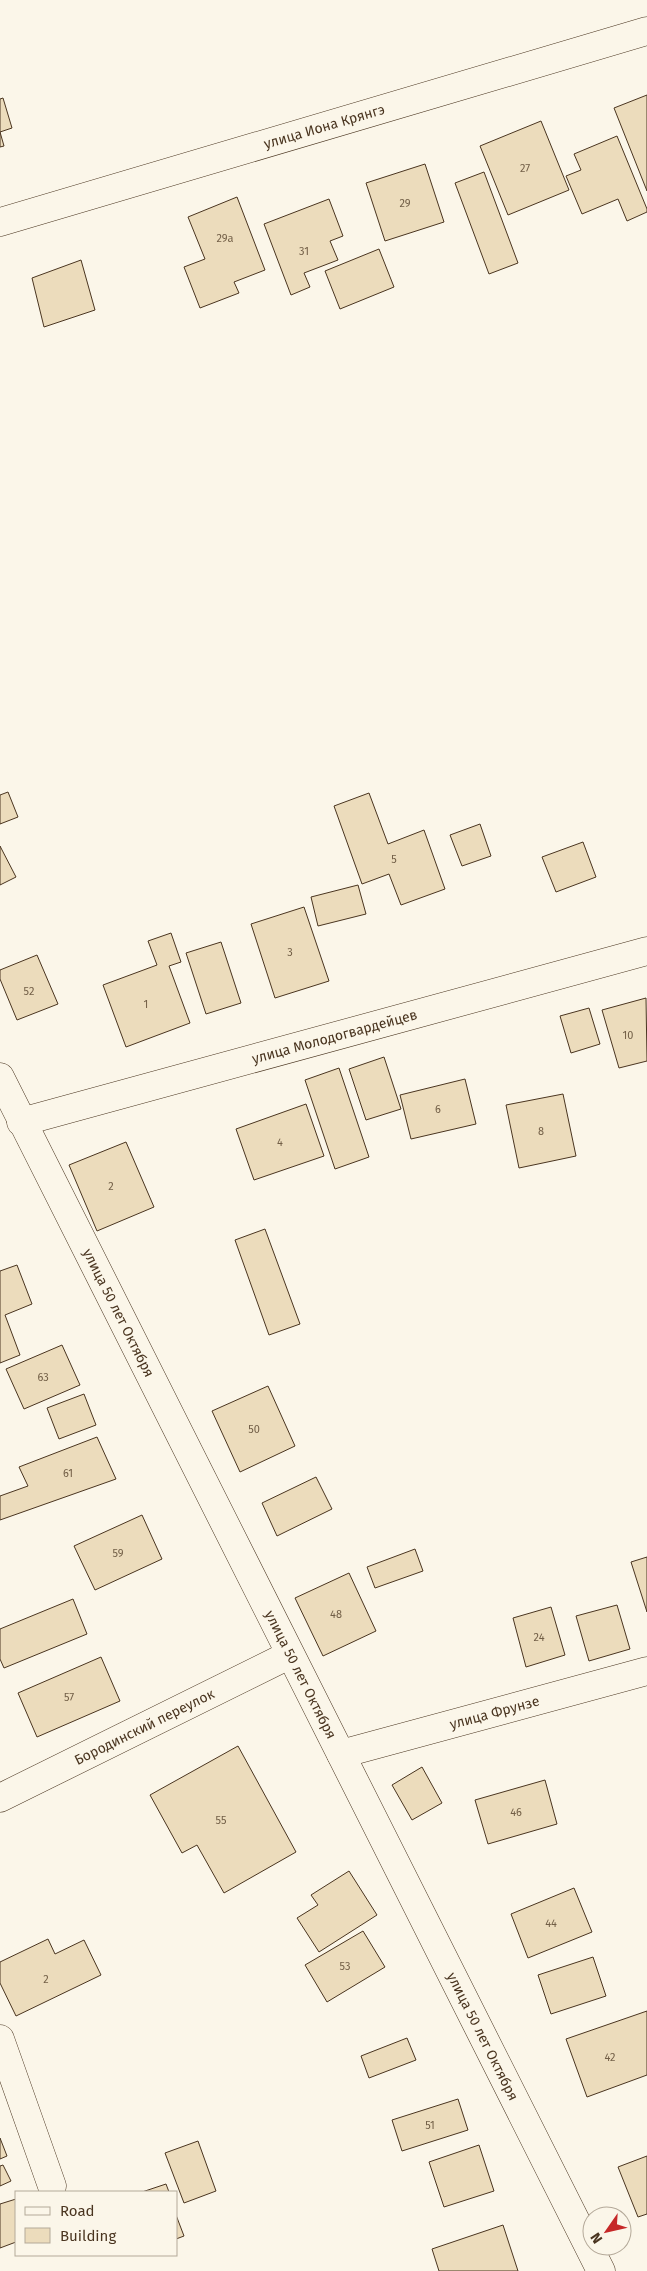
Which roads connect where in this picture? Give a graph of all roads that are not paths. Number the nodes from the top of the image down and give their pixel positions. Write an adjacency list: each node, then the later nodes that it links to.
1 (647, 32): 2 (street, улица Иона Крянгэ)
2 (0, 222)
3 (647, 951): 5 (street, улица Молодогвардейцев)
4 (0, 1077): 5 (street, улица 50 лет Октября)
5 (21, 1122): 6 (street, улица 50 лет Октября)
6 (289, 1655): 8 (street, улица 50 лет Октября); 9 (street, Бородинский переулок)
7 (647, 1671): 8 (street, улица Фрунзе)
8 (341, 1754): 12 (street, улица 50 лет Октября)
9 (0, 1798)
10 (0, 2039): 11 (street)
11 (52, 2186)
12 (601, 2271)

